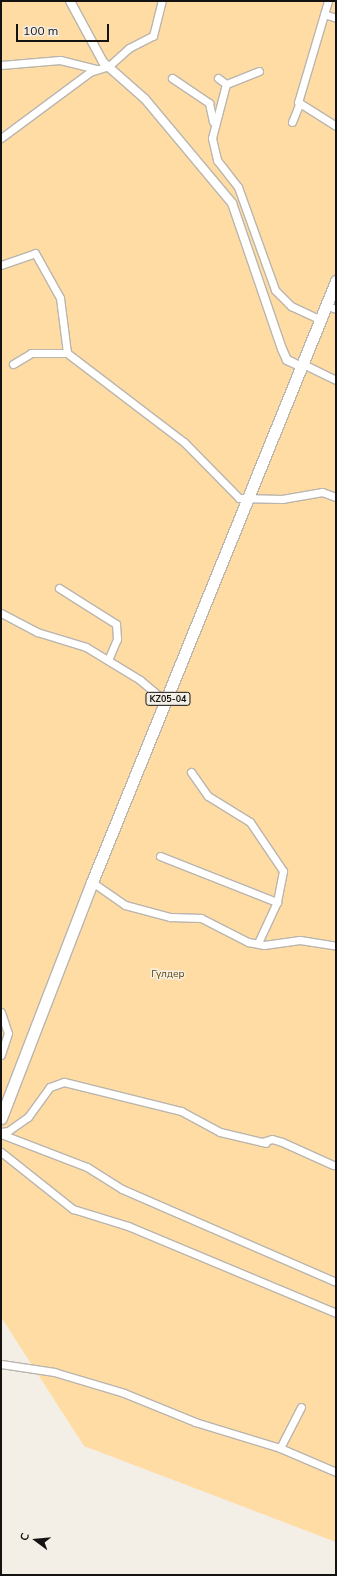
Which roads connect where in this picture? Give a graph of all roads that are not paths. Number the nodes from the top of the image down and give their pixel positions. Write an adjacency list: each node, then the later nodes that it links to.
1 (70, 1): 7 (street)
2 (162, 1): 7 (street)
3 (328, 1): 4 (street)
4 (324, 14): 5 (street); 13 (street)
5 (336, 18)
6 (1, 65): 8 (street)
7 (109, 66): 8 (street); 24 (street)
8 (96, 69): 17 (street)
9 (259, 70): 12 (street)
10 (172, 78): 15 (street)
11 (218, 78): 12 (street)
12 (226, 84): 15 (street)
13 (299, 105): 14 (street); 16 (street)
14 (292, 122)
15 (215, 126): 21 (street)
16 (336, 126)
17 (1, 138)
18 (1, 265): 22 (street)
19 (336, 281): 20 (main road, KZ05-04)
20 (331, 308): 21 (main road, KZ05-04)
21 (321, 320): 24 (main road, KZ05-04)
22 (67, 353): 23 (street); 27 (street)
23 (13, 364)
24 (303, 366): 25 (street); 27 (main road, KZ05-04)
25 (336, 380)
26 (336, 497): 27 (street)
27 (249, 501): 31 (main road, KZ05-04)
28 (59, 588): 30 (street)
29 (1, 613): 30 (street)
30 (108, 660): 31 (street)
31 (167, 703): 34 (main road, KZ05-04)
32 (191, 772): 35 (street)
33 (160, 856): 35 (street)
34 (92, 882): 36 (street); 40 (main road, KZ05-04)
35 (277, 902): 36 (street)
36 (258, 943): 37 (street)
37 (336, 946)
38 (1, 1012): 39 (street)
39 (1, 1055)
40 (1, 1118)
41 (1, 1133): 43 (street); 44 (street)
42 (1, 1152): 45 (street)
43 (333, 1165)
44 (336, 1282)
45 (336, 1313)
46 (1, 1364): 48 (street)
47 (301, 1407): 48 (street)
48 (280, 1448): 49 (street)
49 (336, 1472)

